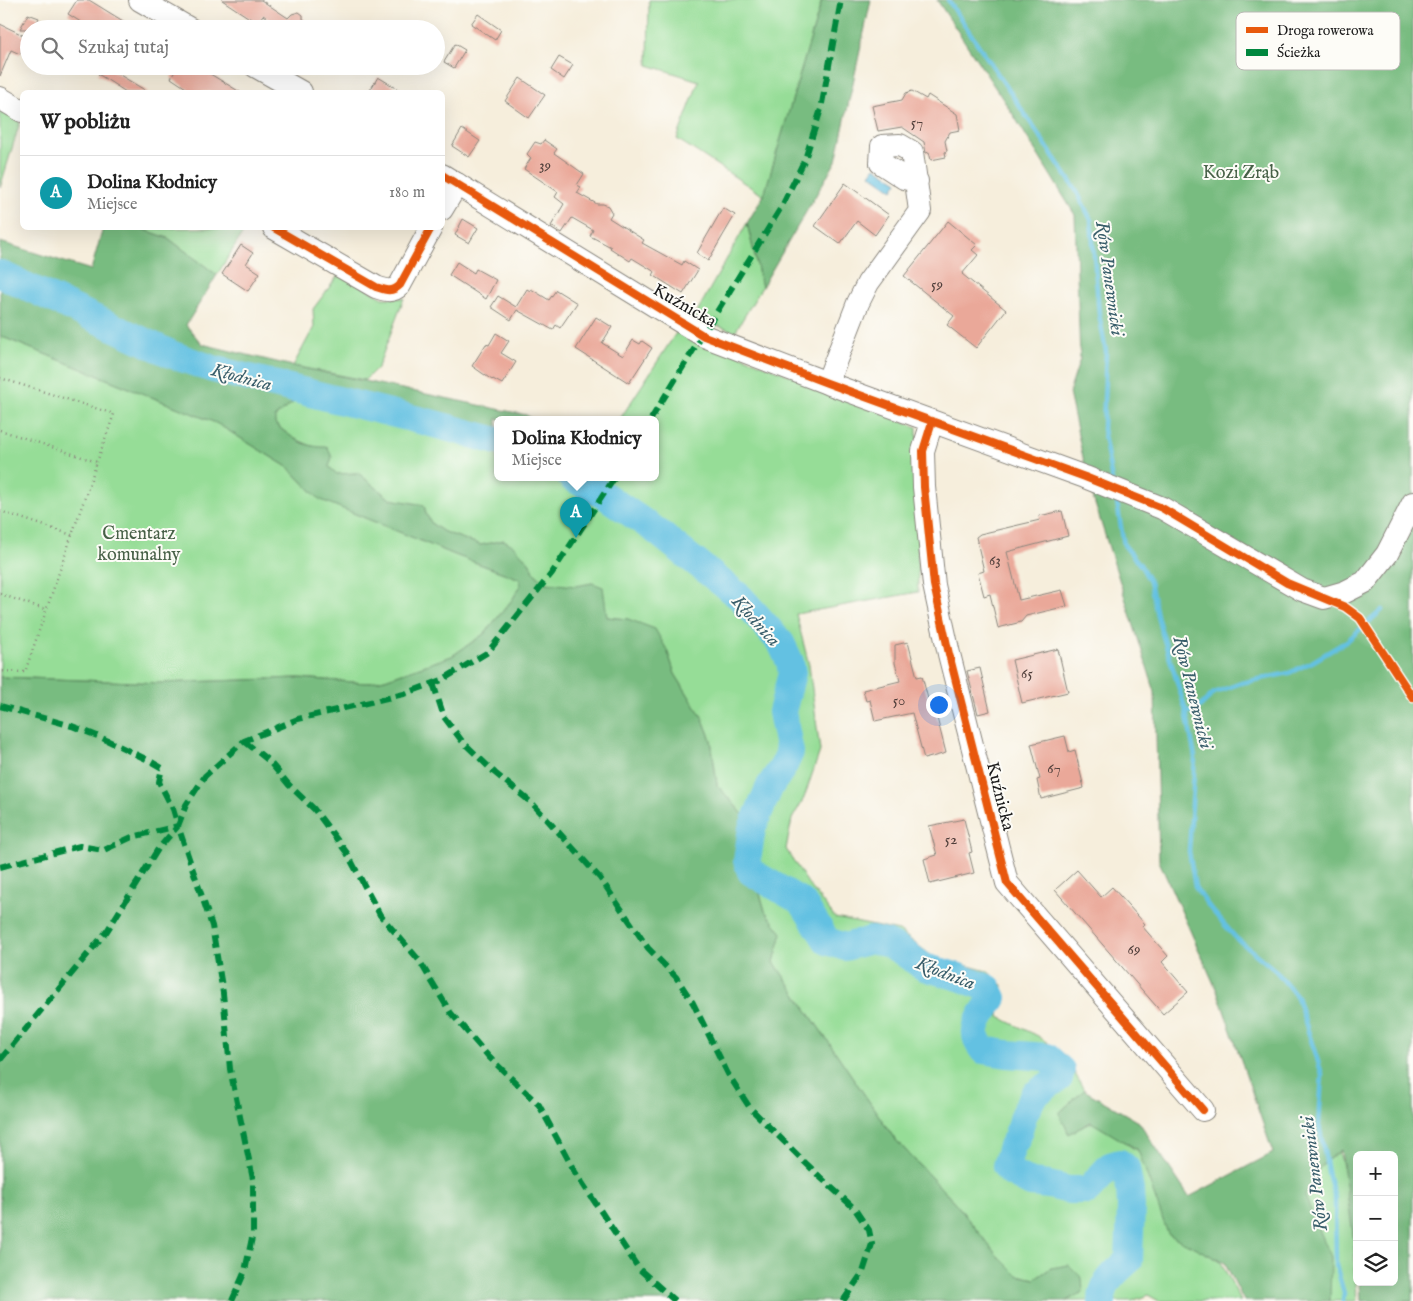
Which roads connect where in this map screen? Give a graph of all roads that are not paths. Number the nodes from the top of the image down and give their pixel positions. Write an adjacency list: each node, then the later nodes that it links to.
1 (140, 0): 2 (street)
2 (174, 20)
3 (271, 75): 4 (street)
4 (297, 90)
5 (0, 98): 6 (street)
6 (20, 110)
7 (450, 179): 9 (street, Kuźnicka); 12 (street, Kuźnicka)
8 (917, 181): 12 (street)
9 (445, 198)
10 (277, 230): 11 (street)
11 (431, 230)
12 (827, 384): 13 (street, Kuźnicka)
13 (932, 422): 14 (street, Kuźnicka); 15 (street, Kuźnicka)
14 (1413, 503)
15 (1204, 1110)

